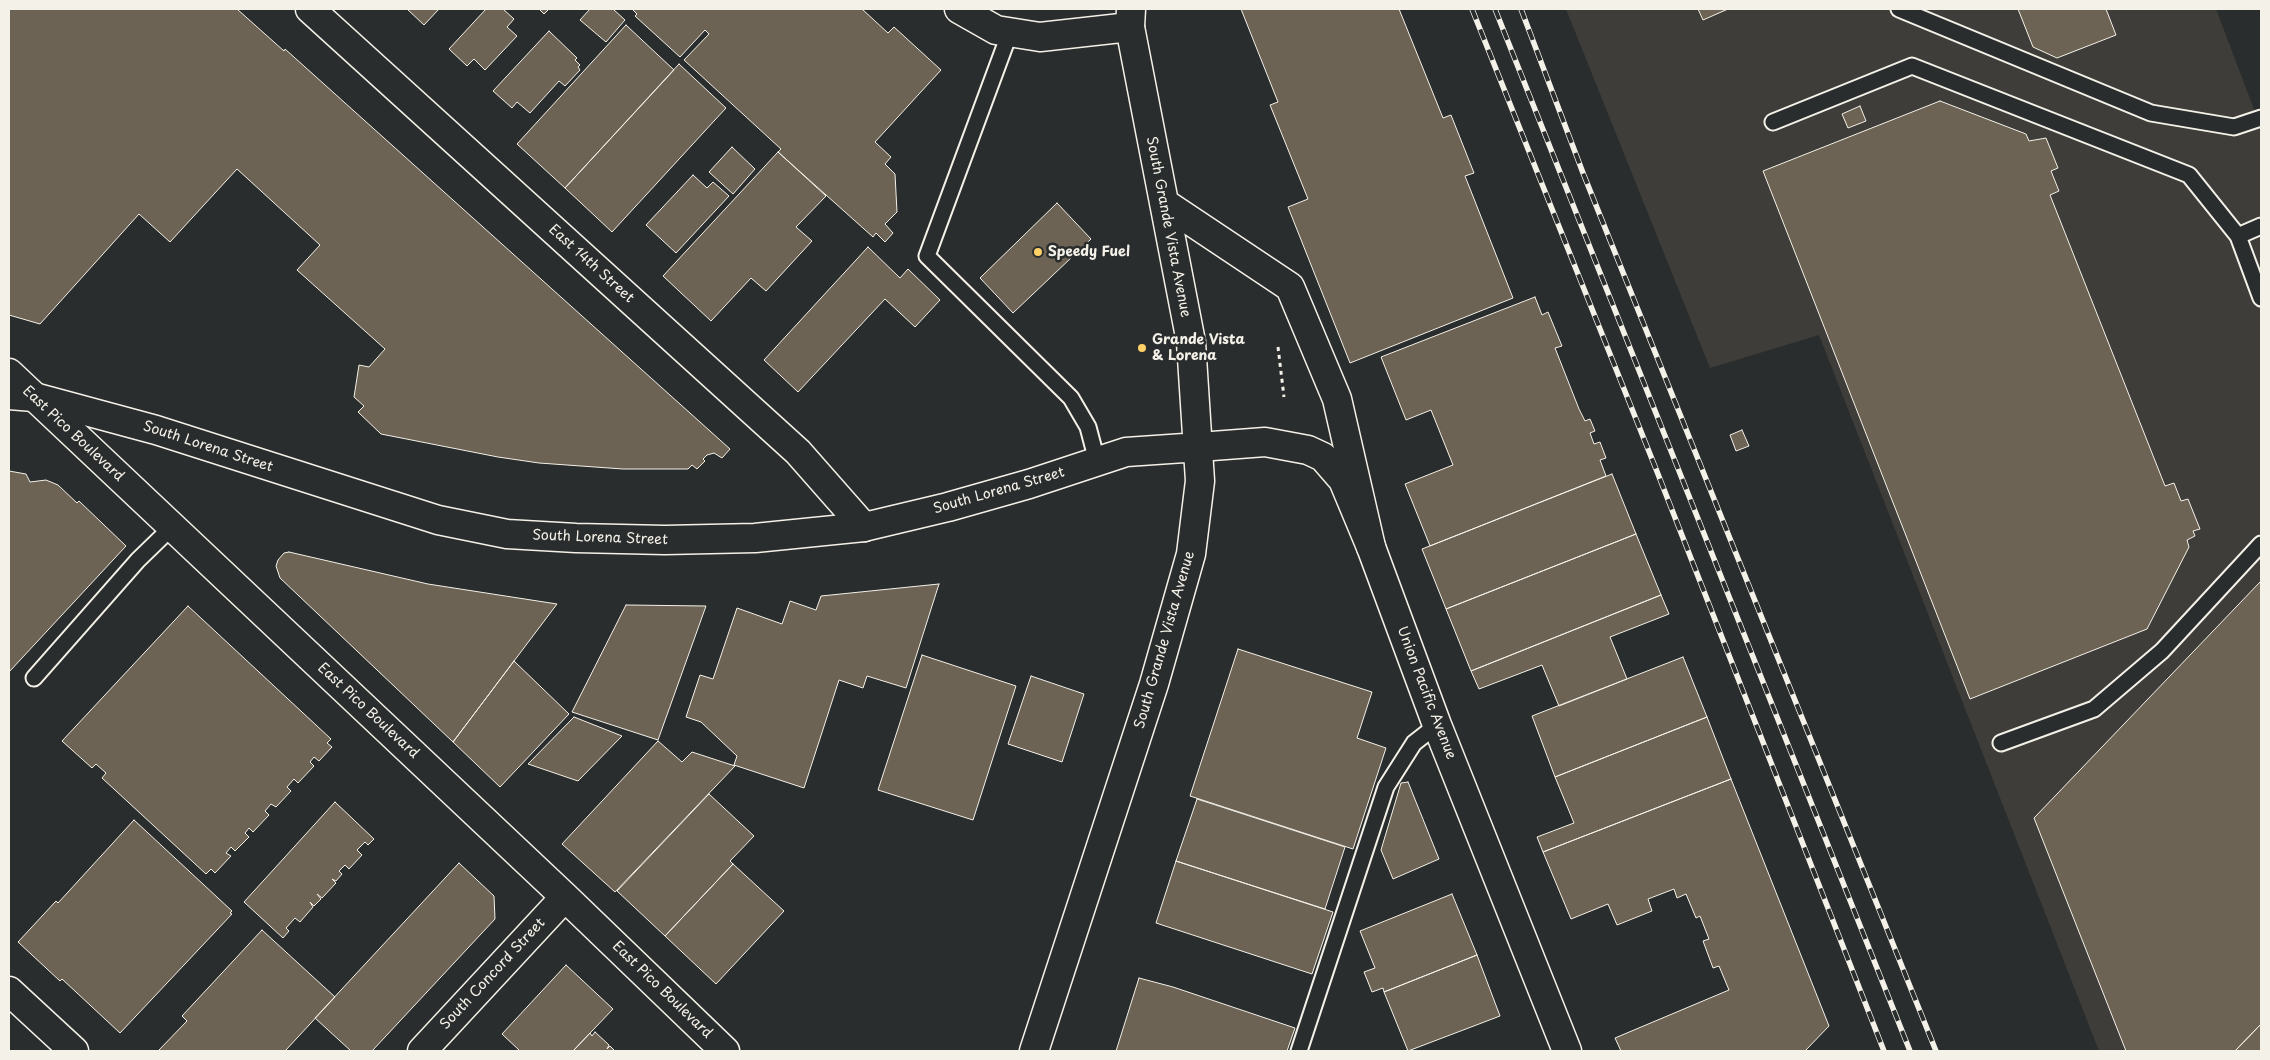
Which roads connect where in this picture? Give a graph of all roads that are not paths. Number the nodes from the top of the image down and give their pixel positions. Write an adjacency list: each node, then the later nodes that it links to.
1 (310, 9): 17 (street, East 14th Street)
2 (959, 9): 5 (street)
3 (1899, 9): 6 (lane)
4 (1130, 18): 5 (street); 8 (street, South Grande Vista Avenue)
5 (1010, 32): 15 (lane)
6 (2261, 118)
7 (1773, 122): 10 (lane)
8 (1164, 203): 14 (street, South Grande Vista Avenue); 19 (street)
9 (2261, 226): 10 (lane)
10 (2238, 236): 11 (lane)
11 (2261, 298)
12 (9, 373): 13 (street, East Pico Boulevard)
13 (21, 396): 16 (street, East Pico Boulevard); 17 (street, South Lorena Street)
14 (1199, 447): 15 (street, South Lorena Street); 19 (street, Union Pacific Avenue); 28 (street, South Grande Vista Avenue)
15 (1097, 461): 17 (street, South Lorena Street)
16 (172, 527): 20 (lane); 23 (street, East Pico Boulevard)
17 (864, 527)
18 (2261, 544): 22 (lane)
19 (1371, 547): 21 (street, Union Pacific Avenue)
20 (34, 678)
21 (1437, 725): 29 (lane); 30 (street, Union Pacific Avenue)
22 (2001, 743)
23 (565, 897): 26 (street, South Concord Street); 27 (street, East Pico Boulevard)
24 (9, 991): 25 (street)
25 (74, 1051)
26 (422, 1051)
27 (726, 1051)
28 (1034, 1051)
29 (1299, 1051)
30 (1567, 1051)

